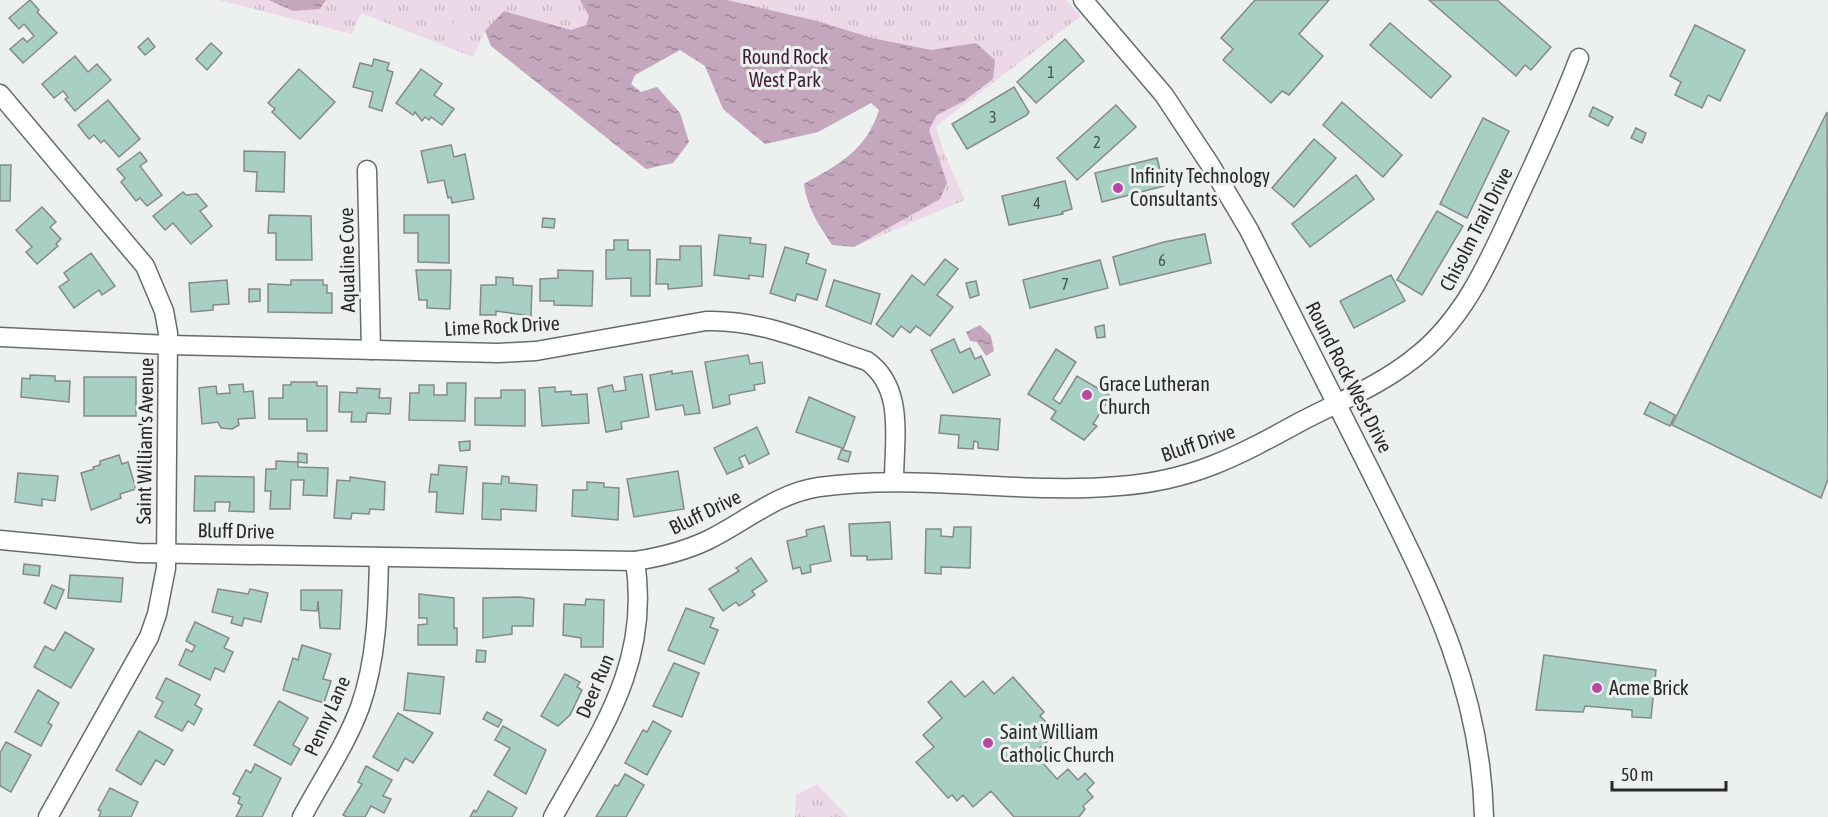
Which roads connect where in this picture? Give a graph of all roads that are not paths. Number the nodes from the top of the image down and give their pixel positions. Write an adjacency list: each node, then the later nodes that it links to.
1 (1083, 0): 8 (street, Round Rock West Drive)
2 (1579, 58): 8 (street, Chisolm Trail Drive)
3 (2, 101): 6 (street, Saint William's Avenue)
4 (367, 170): 7 (street, Aqualine Cove)
5 (0, 337): 6 (street, Lime Rock Drive)
6 (169, 345): 7 (street, Lime Rock Drive); 11 (street, Saint William's Avenue)
7 (371, 350): 9 (street, Lime Rock Drive)
8 (1336, 403): 9 (street, Bluff Drive); 17 (street, Round Rock West Drive)
9 (894, 481): 13 (street, Bluff Drive)
10 (0, 540): 11 (street, Bluff Drive)
11 (166, 552): 12 (street, Bluff Drive); 14 (street, Saint William's Avenue)
12 (379, 556): 13 (street, Bluff Drive); 15 (street, Penny Lane)
13 (635, 561): 16 (street, Deer Run)
14 (48, 817)
15 (302, 817)
16 (553, 817)
17 (1484, 817)

